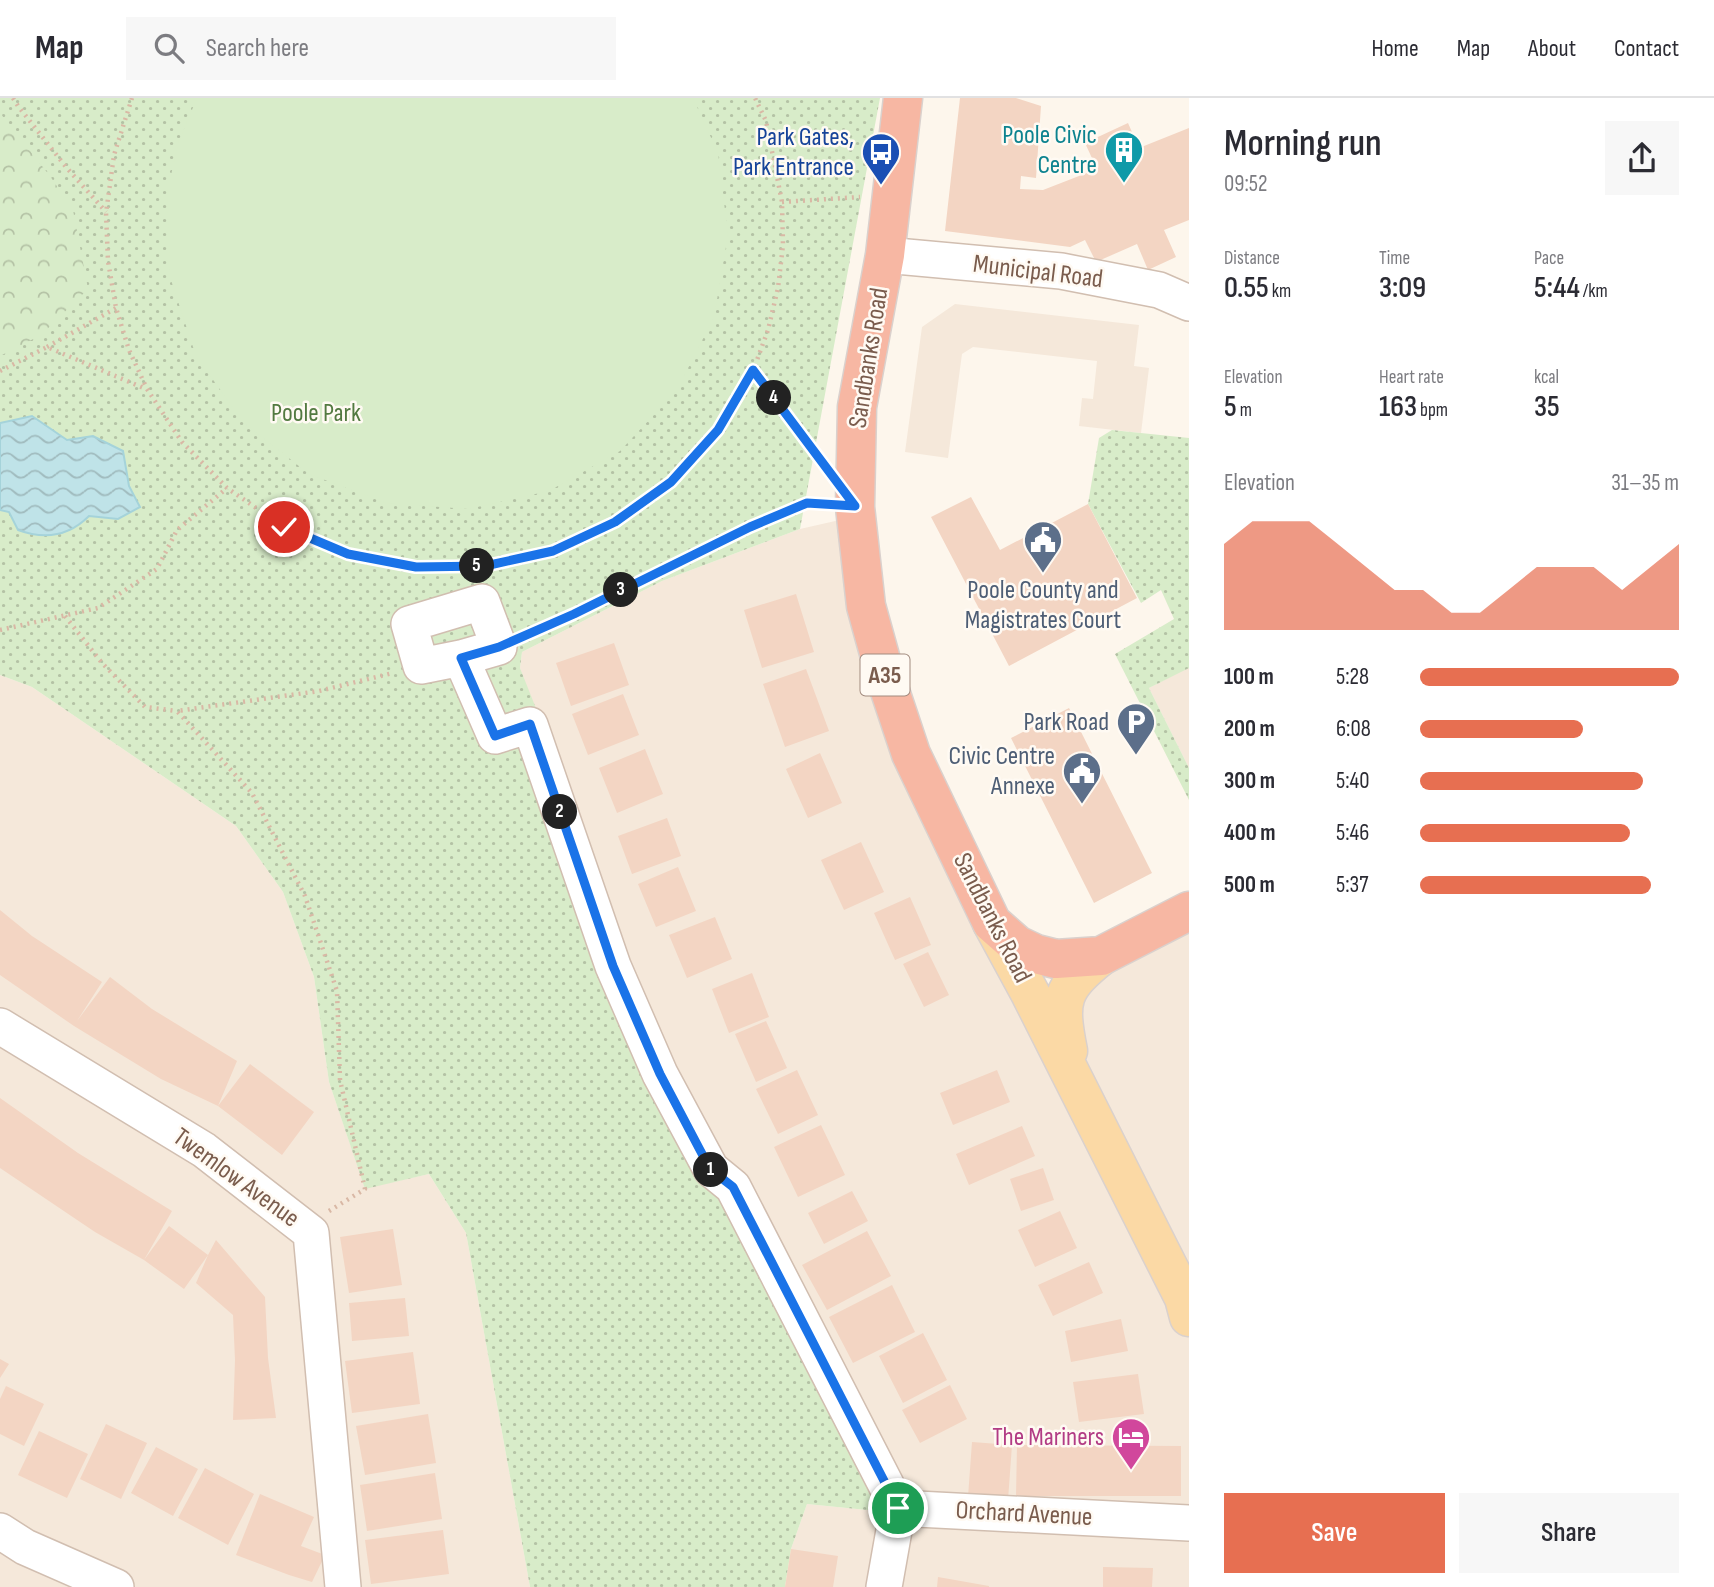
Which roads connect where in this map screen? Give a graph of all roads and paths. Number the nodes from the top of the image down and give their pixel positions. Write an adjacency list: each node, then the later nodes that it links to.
1 (13, 98): 7 (path)
2 (132, 98): 7 (path)
3 (755, 98): 6 (path)
4 (903, 98): 8 (highway, Sandbanks Road / A35)
5 (859, 197): 6 (path)
6 (782, 202): 12 (path)
7 (106, 213): 10 (path)
8 (885, 255): 9 (street, Municipal Road); 17 (highway, Sandbanks Road / A35)
9 (1189, 303)
10 (116, 308): 11 (path); 14 (path)
11 (47, 347): 13 (path); 14 (path)
12 (753, 370): 15 (path); 16 (path)
13 (0, 371)
14 (147, 389): 16 (path)
15 (824, 465)
16 (227, 488): 18 (path)
17 (855, 506): 20 (path); 25 (highway, Sandbanks Road / A35)
18 (65, 616): 19 (path); 23 (path)
19 (0, 630)
20 (499, 647): 21 (street); 22 (street)
21 (461, 658): 22 (street); 31 (street)
22 (421, 666): 23 (path)
23 (177, 711): 29 (path)
24 (1189, 911): 26 (highway, A35)
25 (992, 923): 26 (highway, A35); 28 (main road, Sandbanks Road)
26 (1101, 956): 28 (main road, Sandbanks Road)
27 (0, 1026): 29 (street, Twemlow Avenue)
28 (1073, 1077): 30 (main road, Sandbanks Road)
29 (311, 1233): 35 (street, Twemlow Avenue)
30 (1189, 1317)
31 (898, 1508): 32 (street, Orchard Avenue); 36 (street)
32 (1189, 1522)
33 (0, 1531): 34 (street)
34 (116, 1587)
35 (343, 1587)
36 (884, 1587)

